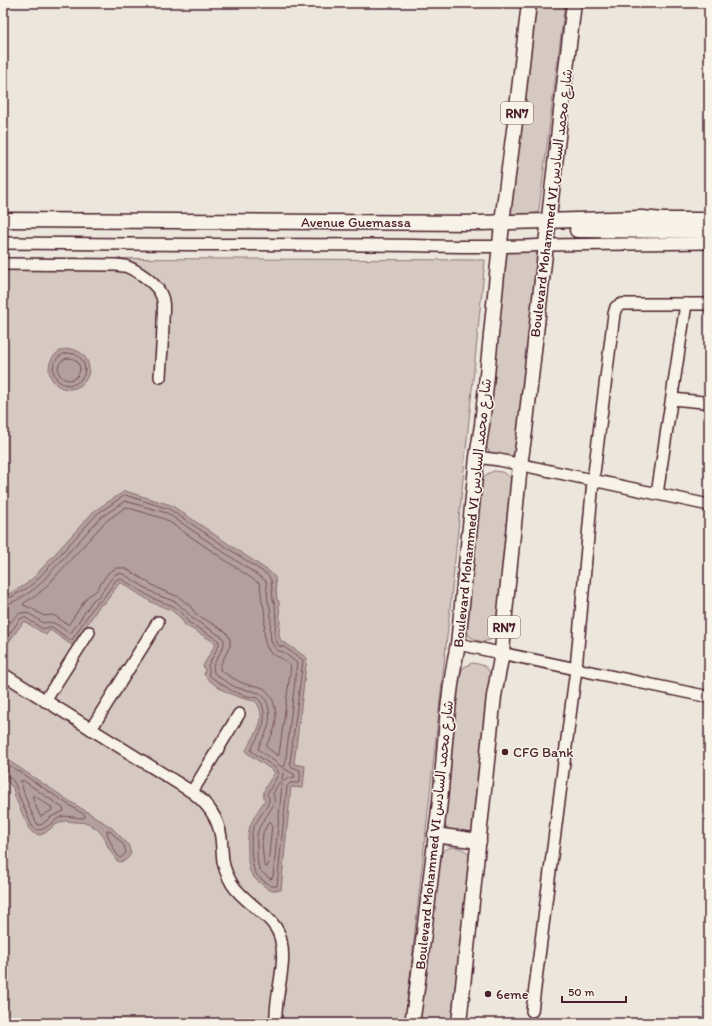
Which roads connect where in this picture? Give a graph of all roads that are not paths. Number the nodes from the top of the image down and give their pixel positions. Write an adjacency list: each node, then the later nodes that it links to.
1 (529, 3): 5 (main road, Boulevard Mohammed VI شارع محمد السادس / RN7)
2 (574, 3): 8 (main road, Boulevard Mohammed VI شارع محمد السادس / RN7)
3 (3, 220): 5 (main road, Avenue Guemassa)
4 (709, 220): 8 (main road, Avenue Guemassa)
5 (502, 227): 6 (main road, Avenue Guemassa); 8 (main road, Avenue Guemassa); 11 (main road, Boulevard Mohammed VI شارع محمد السادس / RN7)
6 (3, 229)
7 (709, 231): 8 (main road, Avenue Guemassa)
8 (547, 233): 10 (street, Avenue Guemassa); 11 (street, Avenue Guemassa); 19 (main road, Boulevard Mohammed VI شارع محمد السادس / RN7)
9 (3, 243): 11 (street, Avenue Guemassa)
10 (709, 243)
11 (500, 246): 18 (main road, Boulevard Mohammed VI شارع محمد السادس / RN7)
12 (3, 264): 15 (street)
13 (686, 304): 14 (street); 16 (street); 20 (street)
14 (709, 304)
15 (160, 376)
16 (672, 399): 17 (street); 21 (street)
17 (703, 402)
18 (477, 457): 19 (street); 25 (main road, Boulevard Mohammed VI شارع محمد السادس / RN7)
19 (520, 465): 20 (street); 26 (main road, Boulevard Mohammed VI شارع محمد السادس / RN7)
20 (593, 481): 21 (street); 27 (street)
21 (657, 494): 22 (street)
22 (709, 505)
23 (158, 622): 32 (street)
24 (89, 632): 30 (street)
25 (458, 644): 26 (street); 34 (main road, Boulevard Mohammed VI شارع محمد السادس / RN7)
26 (502, 653): 27 (street); 35 (main road, Boulevard Mohammed VI شارع محمد السادس / RN7)
27 (576, 669): 29 (street); 36 (street)
28 (3, 674): 30 (street)
29 (708, 695)
30 (45, 701): 32 (street)
31 (240, 714): 33 (street)
32 (91, 729): 33 (street)
33 (192, 792): 37 (street)
34 (435, 835): 35 (main road); 38 (main road, Boulevard Mohammed VI شارع محمد السادس / RN7)
35 (479, 841): 39 (main road, Boulevard Mohammed VI شارع محمد السادس / RN7)
36 (532, 1011)
37 (276, 1023)
38 (412, 1023)
39 (459, 1023)

